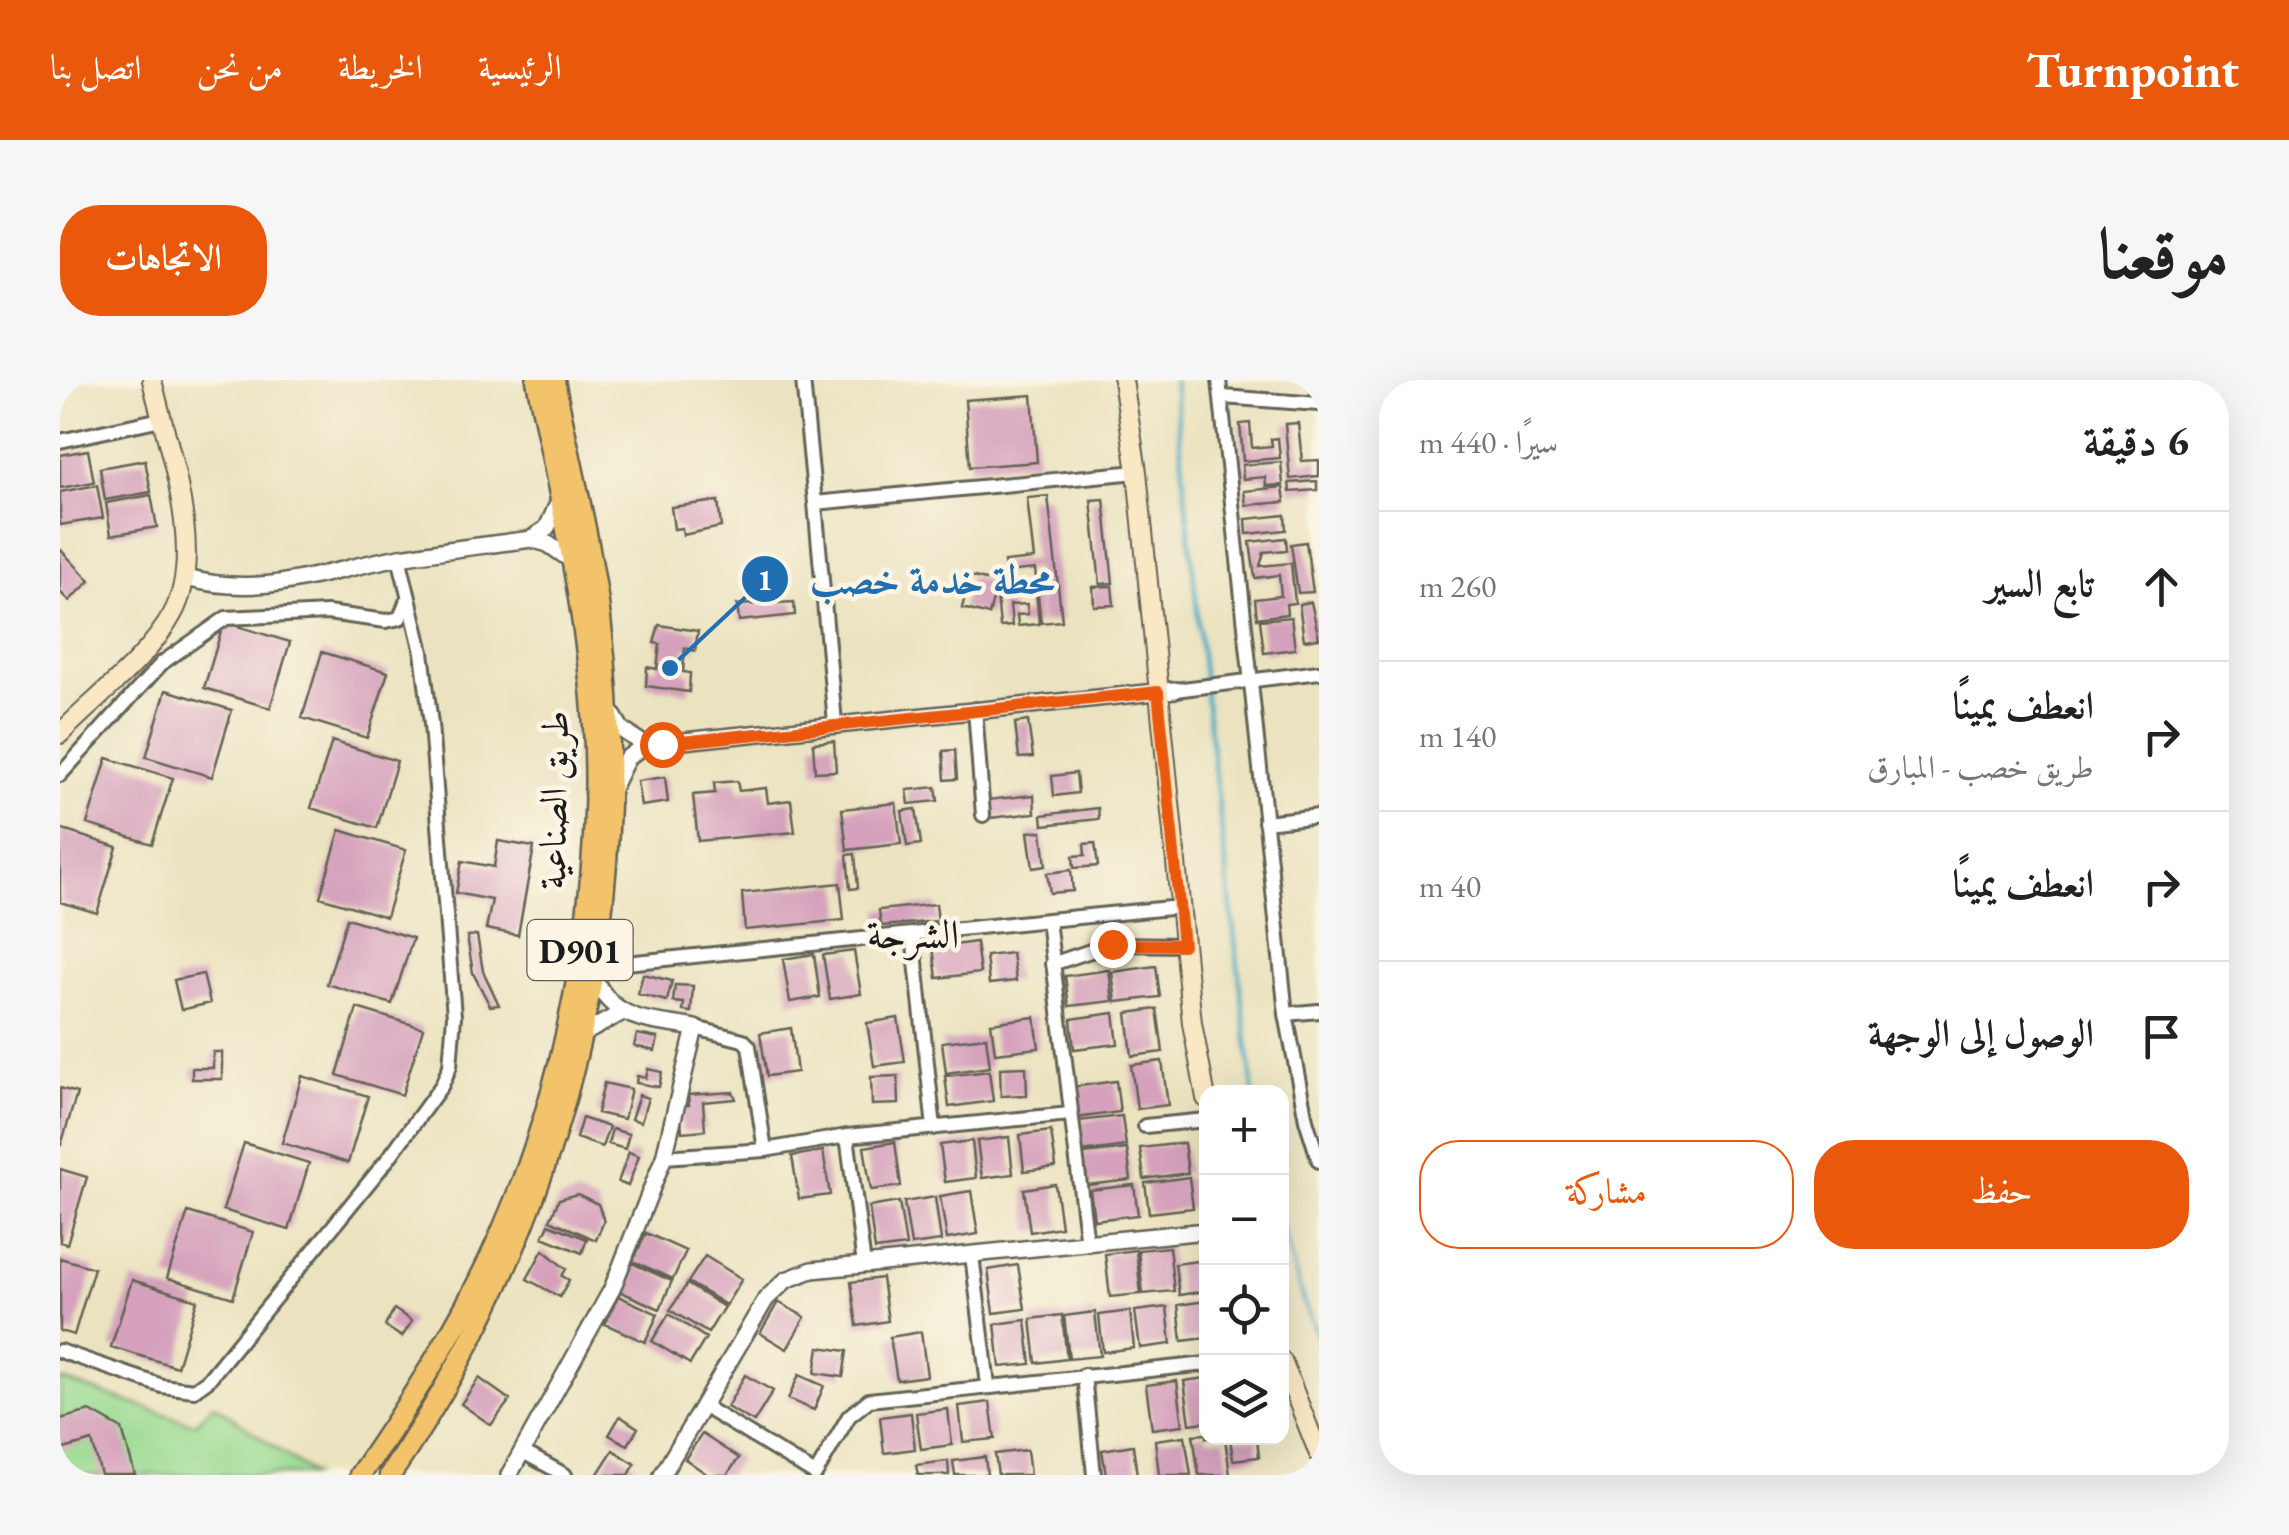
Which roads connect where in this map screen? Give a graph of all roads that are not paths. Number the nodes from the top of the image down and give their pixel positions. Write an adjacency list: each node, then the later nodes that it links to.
1 (152, 380): 9 (main road)
2 (537, 380): 12 (highway, طريق الصناعية / D901)
3 (554, 380): 22 (highway, طريق الصناعية / D901)
4 (803, 380): 13 (street)
5 (1124, 380): 11 (main road)
6 (1219, 380): 7 (street)
7 (1223, 396): 8 (street); 20 (street)
8 (1319, 404)
9 (161, 420): 10 (street); 17 (main road)
10 (60, 440)
11 (1137, 472): 13 (street); 21 (main road)
12 (560, 498): 14 (street); 16 (highway, طريق الصناعية / D901)
13 (815, 502): 24 (street)
14 (531, 539): 15 (street); 16 (street)
15 (400, 557): 17 (street); 18 (street)
16 (574, 562): 66 (highway, طريق الصناعية / D901)
17 (186, 578): 25 (main road)
18 (407, 600): 27 (street); 58 (street)
19 (1319, 672): 20 (street)
20 (1241, 681): 21 (street); 31 (street)
21 (1166, 691): 23 (street); 32 (main road)
22 (608, 707): 26 (street); 28 (highway, طريق الصناعية / D901)
23 (975, 708): 24 (street); 29 (street)
24 (835, 723): 26 (street)
25 (60, 734)
26 (645, 746): 28 (street)
27 (60, 775)
28 (610, 795): 38 (highway, طريق الصناعية / D901)
29 (983, 815)
30 (1319, 816): 31 (street)
31 (1265, 822): 41 (street)
32 (1180, 906): 33 (street); 35 (main road)
33 (1048, 920): 34 (street); 37 (street)
34 (913, 934): 36 (street); 49 (street)
35 (1183, 945): 37 (street); 44 (main road)
36 (626, 963)
37 (1052, 964): 45 (street)
38 (595, 980): 39 (street); 43 (highway, طريق الصناعية / D901)
39 (620, 1012): 42 (street); 43 (street)
40 (1319, 1012): 41 (street)
41 (1286, 1014): 46 (street)
42 (696, 1028): 51 (street); 52 (street)
43 (584, 1034): 67 (highway, طريق الصناعية / D901)
44 (1204, 1085)
45 (1070, 1114): 49 (street); 55 (street)
46 (1312, 1119): 53 (street)
47 (1199, 1121): 48 (street)
48 (1144, 1126)
49 (934, 1128): 50 (street)
50 (848, 1136): 51 (street); 57 (street)
51 (764, 1150): 52 (street)
52 (664, 1156): 64 (street)
53 (1319, 1161)
54 (1199, 1232): 55 (street)
55 (1087, 1244): 56 (street)
56 (972, 1255): 57 (street); 62 (street)
57 (864, 1265): 63 (street)
58 (60, 1351)
59 (1199, 1365): 60 (street)
60 (1084, 1375): 62 (street); 72 (street)
61 (1289, 1379): 65 (main road)
62 (988, 1385): 71 (street)
63 (703, 1406): 70 (street); 71 (street)
64 (523, 1452): 68 (street); 69 (street)
65 (1319, 1454)
66 (360, 1475)
67 (390, 1475)
68 (509, 1475)
69 (565, 1475)
70 (662, 1475)
71 (815, 1475)
72 (1094, 1475)

